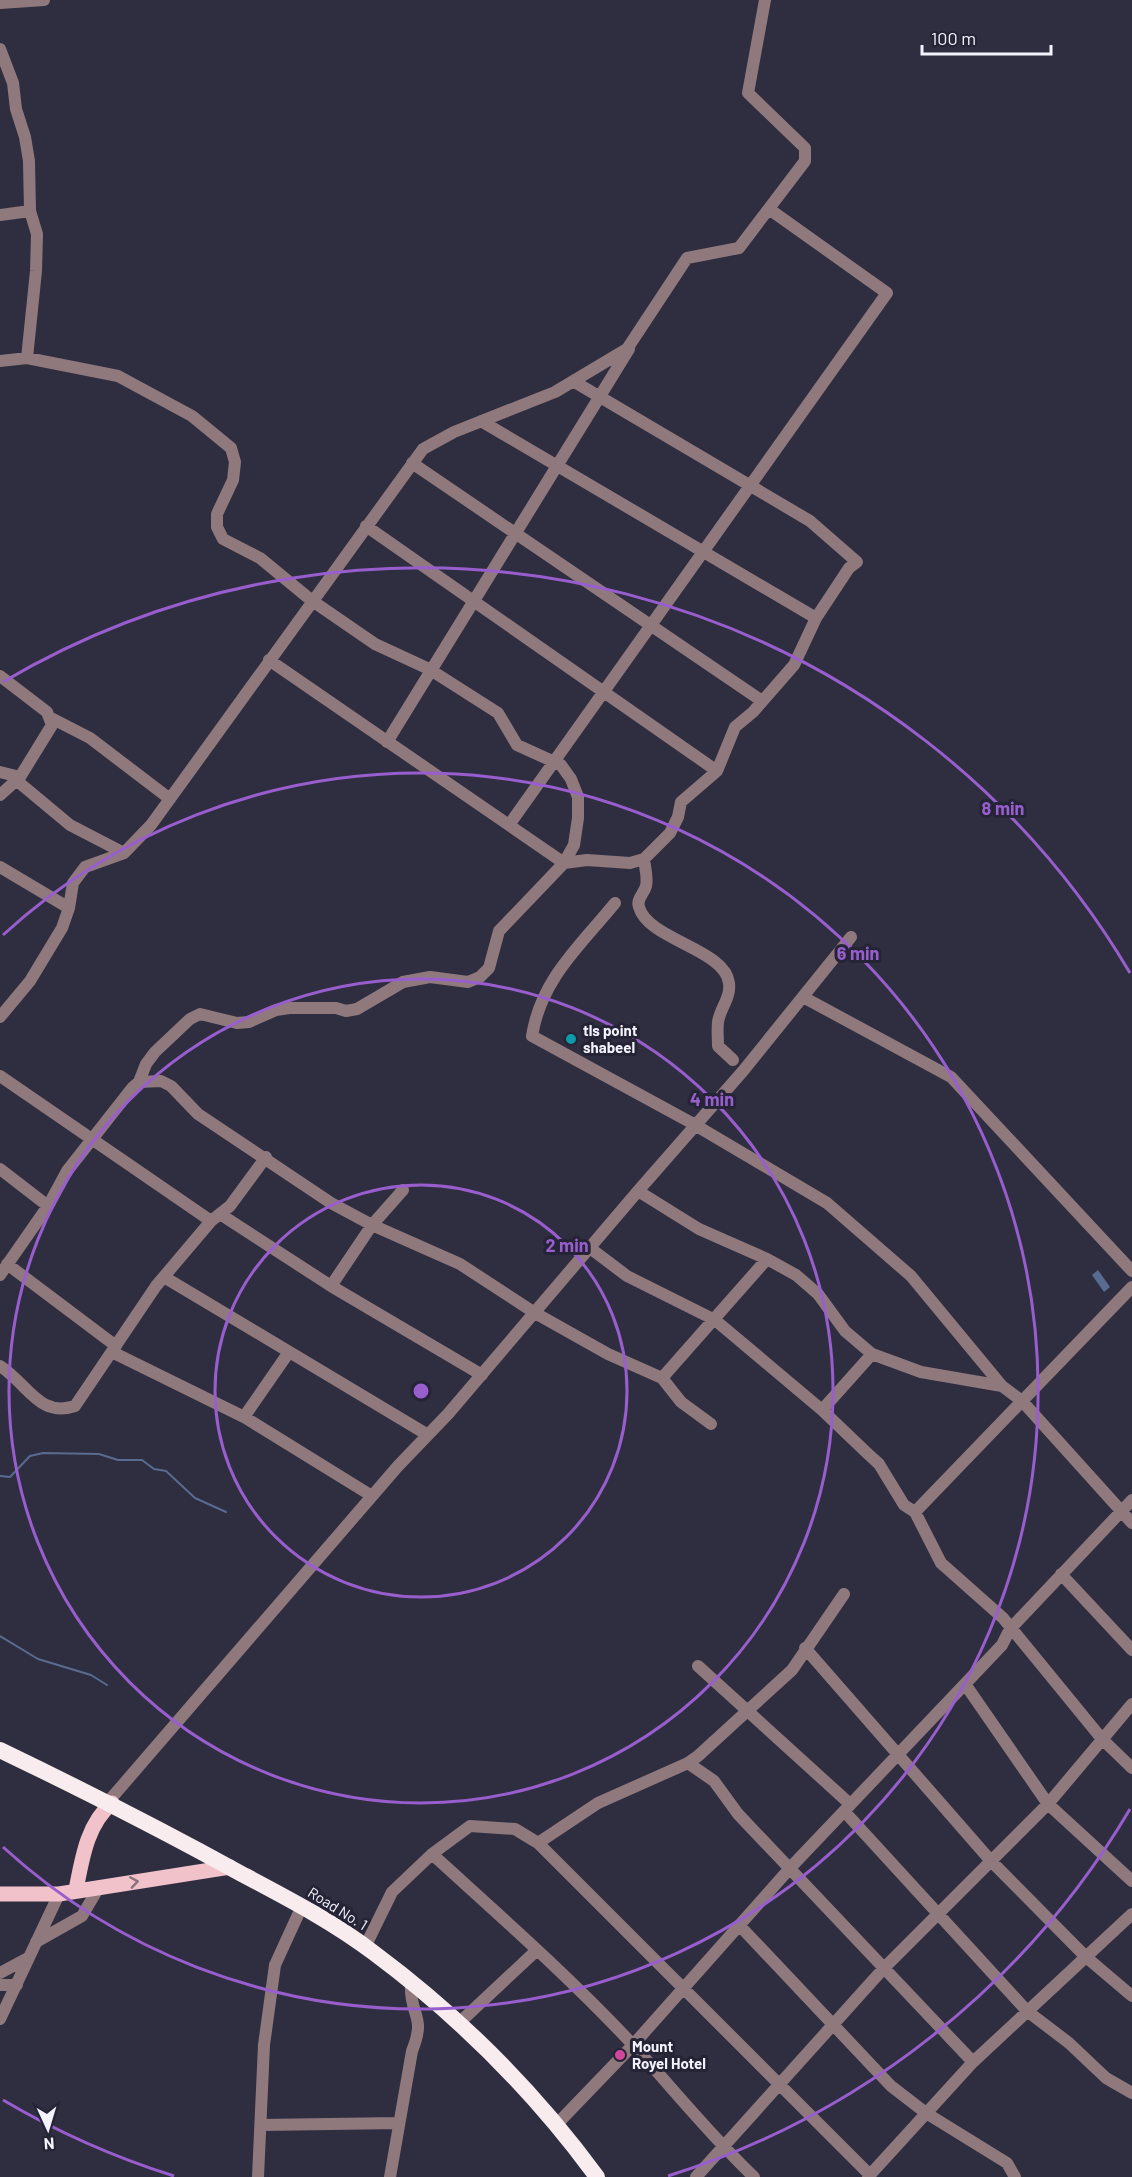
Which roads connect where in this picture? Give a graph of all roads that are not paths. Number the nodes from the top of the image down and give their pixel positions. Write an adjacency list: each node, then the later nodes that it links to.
1 (44, 0): 3 (street)
2 (765, 0): 5 (street)
3 (0, 3)
4 (0, 49): 6 (street)
5 (769, 209): 8 (street); 16 (street)
6 (30, 211): 7 (street); 9 (street)
7 (0, 215)
8 (673, 279): 11 (street); 12 (street)
9 (27, 358): 10 (street); 19 (street)
10 (0, 362)
11 (573, 381): 12 (street); 13 (street)
12 (600, 397): 15 (street); 16 (street)
13 (481, 421): 14 (street); 15 (street)
14 (412, 463): 17 (street); 18 (street)
15 (557, 466): 18 (street); 21 (street)
16 (751, 486): 21 (street); 28 (street)
17 (366, 526): 19 (street); 20 (street)
18 (516, 534): 20 (street); 25 (street)
19 (311, 600): 22 (street); 23 (street)
20 (474, 601): 23 (street); 29 (street)
21 (816, 618): 25 (street)
22 (269, 660): 27 (street); 33 (street)
23 (431, 670): 27 (street); 28 (street)
24 (0, 676): 26 (street)
25 (762, 701): 29 (street)
26 (51, 718): 31 (street); 33 (street)
27 (387, 742): 34 (street)
28 (554, 762): 34 (street); 37 (street)
29 (717, 771): 36 (street)
30 (0, 772): 31 (street)
31 (18, 778): 32 (street); 35 (street)
32 (0, 795)
33 (170, 799): 35 (street)
34 (509, 825): 37 (street)
35 (124, 853): 40 (street)
36 (644, 859): 37 (street); 44 (street)
37 (564, 863): 46 (street)
38 (0, 867): 40 (street)
39 (615, 903): 47 (street)
40 (69, 908): 43 (street)
41 (851, 937): 42 (street)
42 (803, 997): 47 (street); 59 (street)
43 (0, 1017)
44 (733, 1060)
45 (0, 1077): 48 (street)
46 (139, 1082): 48 (street); 49 (street)
47 (695, 1126): 52 (street); 71 (street)
48 (93, 1139): 53 (street); 54 (street)
49 (266, 1157): 54 (street); 55 (street)
50 (0, 1169): 53 (street)
51 (403, 1190): 55 (street)
52 (638, 1191): 56 (street); 57 (street)
53 (48, 1206): 58 (street)
54 (215, 1218): 60 (street); 61 (street)
55 (372, 1225): 61 (street); 63 (street)
56 (590, 1248): 63 (street); 64 (street)
57 (767, 1259): 64 (street); 67 (street)
58 (4, 1269): 65 (street)
59 (1132, 1271)
60 (164, 1277): 65 (street); 66 (street)
61 (331, 1286): 69 (street)
62 (1132, 1287): 72 (street)
63 (535, 1313): 69 (street); 70 (street)
64 (715, 1320): 70 (street); 73 (street)
65 (114, 1349): 68 (street); 74 (street)
66 (289, 1352): 74 (street); 76 (street)
67 (872, 1354): 71 (street); 73 (street)
68 (0, 1366)
69 (482, 1375): 76 (street)
70 (662, 1378): 75 (street)
71 (1002, 1386): 72 (street)
72 (1022, 1401): 79 (street); 80 (street)
73 (822, 1410): 79 (street)
74 (244, 1417): 77 (street)
75 (711, 1424)
76 (428, 1435): 77 (street)
77 (372, 1496): 96 (street)
78 (1132, 1500): 80 (street)
79 (915, 1512): 84 (street)
80 (1123, 1512): 81 (street); 82 (street)
81 (1132, 1523)
82 (1061, 1574): 84 (street); 86 (street)
83 (844, 1594): 85 (street)
84 (1010, 1629): 88 (street); 91 (street)
85 (806, 1648): 90 (street); 93 (street)
86 (1132, 1650)
87 (698, 1666): 90 (street)
88 (965, 1684): 93 (street); 97 (street)
89 (1132, 1704): 91 (street)
90 (748, 1709): 94 (street); 98 (street)
91 (1102, 1739): 95 (street); 97 (street)
92 (0, 1750): 96 (highway, Road No. 1)
93 (899, 1753): 98 (street); 101 (street)
94 (688, 1763): 99 (street); 103 (street)
95 (1132, 1768)
96 (110, 1803): 102 (highway, Road No. 1); 106 (main road)
97 (1048, 1804): 101 (street); 104 (street)
98 (847, 1808): 103 (street); 110 (street)
99 (538, 1843): 100 (street); 123 (street)
100 (432, 1854): 114 (street); 115 (street)
101 (991, 1860): 110 (street); 116 (street)
102 (230, 1867): 105 (main road, one-way to 102); 109 (highway, Road No. 1)
103 (791, 1867): 112 (street); 118 (street)
104 (1132, 1881)
105 (99, 1887): 106 (main road); 113 (street)
106 (76, 1890): 108 (main road)
107 (0, 1894): 108 (main road)
108 (59, 1894): 113 (street)
109 (302, 1906): 114 (highway, Road No. 1); 136 (street)
110 (939, 1913): 118 (street); 125 (street)
111 (1132, 1914): 116 (street)
112 (739, 1925): 123 (street); 128 (street)
113 (36, 1942): 117 (street)
114 (365, 1947): 120 (highway, Road No. 1)
115 (537, 1950): 127 (street); 129 (street)
116 (1086, 1957): 124 (street); 125 (street)
117 (28, 1958): 119 (street); 122 (street)
118 (884, 1968): 128 (street); 130 (street)
119 (0, 1974)
120 (411, 1983): 127 (highway, Road No. 1); 134 (street)
121 (0, 1984): 122 (street)
122 (17, 1985): 126 (street)
123 (684, 1987): 129 (street); 131 (street)
124 (1132, 1996)
125 (1028, 2012): 130 (street); 132 (street)
126 (0, 2019)
127 (459, 2023): 135 (highway, Road No. 1)
128 (832, 2025): 131 (street); 133 (street)
129 (633, 2045): 135 (street); 137 (street)
130 (973, 2062): 133 (street)
131 (780, 2084): 137 (street); 138 (street)
132 (1132, 2093)
133 (927, 2113): 138 (street); 144 (street)
134 (399, 2123): 136 (street); 140 (street)
135 (558, 2123): 141 (highway, Road No. 1)
136 (261, 2125): 139 (street)
137 (723, 2147): 142 (street); 143 (street)
138 (869, 2176)
139 (258, 2177)
140 (390, 2177)
141 (597, 2177)
142 (696, 2177)
143 (754, 2177)
144 (1015, 2177)

